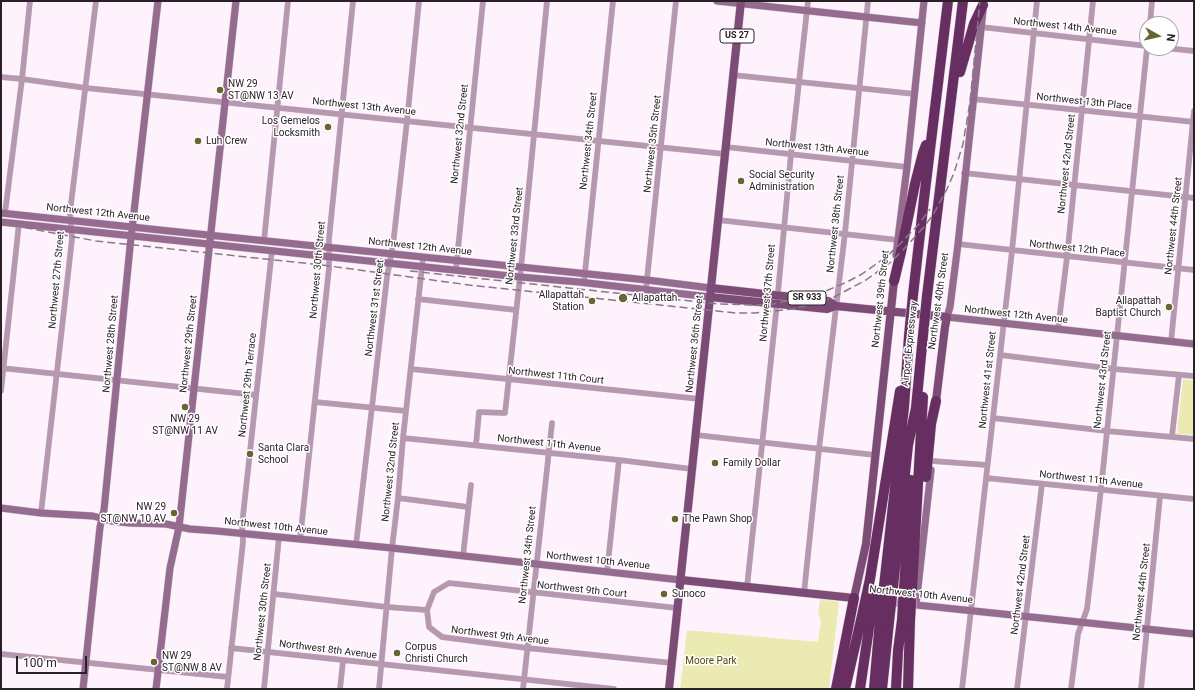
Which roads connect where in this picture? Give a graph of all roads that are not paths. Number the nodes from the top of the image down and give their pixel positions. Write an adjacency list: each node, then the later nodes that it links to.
1 (30, 1): 36 (street)
2 (96, 1): 38 (street, Northwest 27th Street)
3 (158, 1): 40 (street, Northwest 28th Street)
4 (236, 1): 43 (street, Northwest 29th Street)
5 (288, 1): 45 (street)
6 (353, 1): 49 (street, Northwest 30th Street)
7 (418, 1): 51 (street, Northwest 31st Street)
8 (482, 1): 53 (street, Northwest 32nd Street)
9 (547, 1): 55 (street, Northwest 33rd Street)
10 (613, 1): 56 (street, Northwest 34th Street)
11 (676, 1): 57 (street, Northwest 35th Street)
12 (717, 1): 21 (street)
13 (808, 1): 23 (street, Northwest 37th Street)
14 (868, 1): 24 (street, Northwest 38th Street)
15 (924, 1): 26 (street, Northwest 39th Street)
16 (948, 1): 54 (highway, Airport Expressway)
17 (963, 1): 47 (highway, Airport Expressway)
18 (1037, 1): 28 (street, Northwest 41st Street)
19 (1093, 1): 29 (street, Northwest 42nd Street)
20 (1152, 1): 25 (street)
21 (741, 2): 23 (street); 34 (main road, Northwest 36th Street / US 27)
22 (984, 3): 27 (street, Northwest 40th Street); 47 (highway)
23 (807, 10): 24 (street); 37 (street, Northwest 37th Street)
24 (867, 16): 26 (street); 39 (street, Northwest 38th Street)
25 (1151, 16)
26 (922, 23): 41 (street, Northwest 39th Street)
27 (981, 27): 28 (street, Northwest 14th Avenue); 42 (street, Northwest 40th Street)
28 (1034, 33): 29 (street, Northwest 14th Avenue); 44 (street, Northwest 41st Street)
29 (1090, 40): 30 (street, Northwest 14th Avenue); 46 (street, Northwest 42nd Street)
30 (1139, 46)
31 (1179, 49): 32 (street)
32 (1194, 51)
33 (1146, 56): 50 (street, Northwest 43rd Street)
34 (733, 75): 37 (street); 58 (main road, Northwest 36th Street / US 27)
35 (1, 77): 36 (street, Northwest 13th Avenue)
36 (22, 79): 38 (street, Northwest 13th Avenue); 68 (street)
37 (799, 82): 39 (street); 59 (street, Northwest 37th Street)
38 (86, 88): 40 (street, Northwest 13th Avenue); 69 (street, Northwest 27th Street)
39 (859, 88): 41 (street); 60 (street, Northwest 38th Street)
40 (148, 94): 43 (street, Northwest 13th Avenue); 73 (street, Northwest 28th Street)
41 (915, 94): 61 (street, Northwest 39th Street)
42 (973, 99): 44 (street, Northwest 13th Place); 62 (street, Northwest 40th Street)
43 (225, 102): 45 (street, Northwest 13th Avenue); 78 (street, Northwest 29th Street)
44 (1026, 105): 46 (street, Northwest 13th Place); 63 (street, Northwest 41st Street)
45 (278, 107): 49 (street, Northwest 13th Avenue); 80 (street)
46 (1081, 110): 50 (street, Northwest 13th Place); 64 (street, Northwest 42nd Street)
47 (950, 111): 121 (highway, Airport Expressway, bridge)
48 (1194, 111): 52 (street, Northwest 44th Street)
49 (342, 114): 51 (street, Northwest 13th Avenue); 85 (street, Northwest 30th Street)
50 (1140, 117): 52 (street, Northwest 13th Place); 65 (street, Northwest 43rd Street)
51 (407, 121): 53 (street, Northwest 13th Avenue); 88 (street, Northwest 31st Street)
52 (1193, 122): 66 (street, Northwest 44th Street)
53 (470, 128): 55 (street, Northwest 13th Avenue); 92 (street, Northwest 32nd Street)
54 (932, 132): 103 (highway); 120 (highway, Airport Expressway, bridge)
55 (534, 134): 56 (street, Northwest 13th Avenue); 96 (street, Northwest 33rd Street)
56 (598, 141): 57 (street, Northwest 13th Avenue); 100 (street, Northwest 34th Street)
57 (661, 148): 58 (street, Northwest 13th Avenue); 102 (street, Northwest 35th Street)
58 (725, 151): 59 (street, Northwest 13th Avenue); 70 (main road, Northwest 36th Street / US 27)
59 (791, 154): 60 (street, Northwest 13th Avenue); 74 (street, Northwest 37th Street)
60 (852, 161): 61 (street, Northwest 13th Avenue); 76 (street, Northwest 38th Street)
61 (907, 167): 79 (street, Northwest 39th Street)
62 (964, 173): 63 (street); 82 (street, Northwest 40th Street)
63 (1019, 178): 64 (street); 87 (street, Northwest 41st Street)
64 (1074, 185): 65 (street); 90 (street, Northwest 42nd Street)
65 (1132, 191): 66 (street); 94 (street, Northwest 43rd Street)
66 (1186, 197): 67 (street); 97 (street, Northwest 44th Street)
67 (1194, 198)
68 (3, 213): 69 (street, Northwest 12th Avenue / SR 933)
69 (71, 220): 73 (street, Northwest 12th Avenue / SR 933); 75 (street, Northwest 27th Street)
70 (718, 220): 74 (street); 105 (main road, Northwest 36th Street / US 27)
71 (1, 222): 72 (street, Northwest 12th Avenue / SR 933)
72 (19, 223): 75 (street, Northwest 12th Avenue / SR 933); 122 (street)
73 (133, 227): 77 (street, Northwest 28th Street); 78 (street, Northwest 12th Avenue / SR 933)
74 (783, 228): 76 (street); 109 (street, Northwest 37th Street)
75 (71, 229): 77 (street, Northwest 12th Avenue / SR 933); 125 (street, Northwest 27th Street)
76 (845, 233): 79 (street); 110 (street, Northwest 38th Street)
77 (132, 236): 81 (street, Northwest 12th Avenue / SR 933); 129 (street, Northwest 28th Street)
78 (211, 236): 80 (street, Northwest 12th Avenue / SR 933); 81 (street, Northwest 29th Street)
79 (898, 240): 103 (street, Northwest 39th Street)
80 (264, 241): 83 (street, Northwest 12th Avenue / SR 933); 84 (street)
81 (210, 244): 84 (street, Northwest 12th Avenue / SR 933); 130 (street, Northwest 29th Street)
82 (958, 244): 87 (street, Northwest 12th Place); 113 (street, Northwest 40th Street)
83 (303, 245): 85 (street, Northwest 12th Avenue / SR 933); 86 (street)
84 (236, 246): 86 (street, Northwest 12th Avenue / SR 933)
85 (329, 248): 88 (street, Northwest 12th Avenue / SR 933); 89 (street, Northwest 30th Street)
86 (272, 250): 89 (street, Northwest 12th Avenue / SR 933); 132 (street, Northwest 29th Terrace)
87 (1012, 251): 90 (street, Northwest 12th Place); 114 (street, Northwest 41st Street)
88 (391, 254): 91 (street, Northwest 12th Avenue / SR 933); 93 (street, Northwest 31st Street)
89 (329, 256): 93 (street, Northwest 12th Avenue / SR 933); 135 (street, Northwest 30th Street)
90 (1067, 257): 94 (street, Northwest 12th Place); 115 (street, Northwest 42nd Street)
91 (423, 258): 92 (street, Northwest 12th Avenue / SR 933); 95 (street, Northwest 32nd Street)
92 (457, 261): 96 (street, Northwest 12th Avenue / SR 933); 98 (street, Northwest 32nd Street)
93 (389, 263): 95 (street, Northwest 12th Avenue / SR 933); 136 (street, Northwest 31st Street)
94 (1124, 263): 97 (street, Northwest 12th Place); 116 (street, Northwest 43rd Street)
95 (422, 266): 98 (street, Northwest 12th Avenue / SR 933); 108 (street, Northwest 32nd Street)
96 (521, 268): 100 (street, Northwest 12th Avenue / SR 933); 101 (street, Northwest 33rd Street)
97 (1179, 268): 99 (street, Northwest 12th Place); 117 (street, Northwest 44th Street)
98 (456, 269): 101 (street, Northwest 12th Avenue / SR 933)
99 (1194, 270)
100 (585, 274): 102 (street, Northwest 12th Avenue / SR 933); 104 (street, Northwest 34th Street)
101 (520, 277): 104 (street, Northwest 12th Avenue / SR 933); 111 (street, Northwest 33rd Street)
102 (648, 280): 105 (street, Northwest 12th Avenue / SR 933); 106 (street, Northwest 35th Street)
103 (894, 281): 112 (main road, Northwest 39th Street)
104 (584, 282): 106 (street, Northwest 12th Avenue / SR 933)
105 (711, 288): 107 (main road, Northwest 36th Street / US 27); 109 (main road, Northwest 12th Avenue / SR 933)
106 (646, 289): 107 (street, Northwest 12th Avenue / SR 933)
107 (710, 297): 109 (main road, Northwest 12th Avenue / SR 933); 133 (main road, Northwest 36th Street / US 27)
108 (418, 299): 111 (street); 123 (street, Northwest 32nd Street)
109 (777, 299): 110 (main road, Northwest 12th Avenue / SR 933); 146 (street, Northwest 37th Street)
110 (836, 306): 112 (main road, Northwest 12th Avenue / SR 933); 148 (street, Northwest 38th Street)
111 (516, 310): 128 (street, Northwest 33rd Street)
112 (890, 311): 113 (main road, Northwest 12th Avenue / SR 933); 150 (main road, Northwest 39th Street)
113 (948, 317): 114 (street, Northwest 12th Avenue); 134 (main road, Northwest 40th Street)
114 (1003, 323): 115 (street, Northwest 12th Avenue); 119 (street, Northwest 41st Street)
115 (1058, 329): 116 (street, Northwest 12th Avenue)
116 (1117, 336): 117 (street, Northwest 12th Avenue); 124 (street, Northwest 43rd Street)
117 (1171, 342): 118 (street, Northwest 12th Avenue)
118 (1194, 344)
119 (1000, 355): 124 (street); 139 (street, Northwest 41st Street)
120 (906, 356): 177 (highway, Airport Expressway); 177 (highway)
121 (920, 363): 137 (highway, Airport Expressway); 174 (highway)
122 (2, 368): 125 (street); 131 (street)
123 (411, 369): 128 (street, Northwest 11th Court); 138 (street, Northwest 32nd Street)
124 (1114, 369): 126 (street); 141 (street, Northwest 43rd Street)
125 (57, 375): 129 (street); 164 (street, Northwest 27th Street)
126 (1179, 375): 127 (street); 143 (street)
127 (1194, 376)
128 (509, 380): 133 (street, Northwest 11th Court); 147 (street, Northwest 33rd Street)
129 (118, 381): 130 (street); 165 (street, Northwest 28th Street)
130 (194, 389): 132 (street); 166 (street, Northwest 29th Street)
131 (1, 391)
132 (256, 395): 167 (street, Northwest 29th Terrace)
133 (700, 399): 142 (main road, Northwest 36th Street / US 27)
134 (936, 401): 152 (street, Northwest 40th Street); 174 (highway)
135 (315, 402): 136 (street); 169 (street, Northwest 30th Street)
136 (372, 407): 138 (street); 170 (street, Northwest 31st Street)
137 (916, 408): 177 (highway, Airport Expressway); 179 (highway)
138 (406, 411): 144 (street, Northwest 32nd Street)
139 (993, 418): 141 (street); 153 (street, Northwest 41st Street)
140 (552, 423): 149 (street, Northwest 34th Street)
141 (1107, 431): 143 (street); 158 (street, Northwest 43rd Street)
142 (696, 435): 146 (street); 154 (main road, Northwest 36th Street / US 27)
143 (1172, 436): 145 (street)
144 (403, 438): 147 (street, Northwest 11th Avenue); 160 (street, Northwest 32nd Street)
145 (1194, 439)
146 (762, 443): 148 (street); 178 (street, Northwest 37th Street)
147 (476, 445): 149 (street, Northwest 11th Avenue)
148 (819, 449): 150 (street); 180 (street, Northwest 38th Street)
149 (548, 454): 151 (street, Northwest 11th Avenue); 173 (street, Northwest 34th Street)
150 (875, 455): 183 (main road, Northwest 39th Street)
151 (619, 460): 154 (street, Northwest 11th Avenue); 175 (street)
152 (932, 461): 153 (street); 184 (street, Northwest 40th Street)
153 (987, 465): 155 (street, Northwest 41st Street)
154 (692, 469): 176 (main road, Northwest 36th Street / US 27)
155 (986, 478): 156 (street, Northwest 11th Avenue); 188 (street, Northwest 41st Street)
156 (1042, 484): 158 (street, Northwest 11th Avenue); 189 (street, Northwest 42nd Street)
157 (471, 485): 162 (street)
158 (1101, 490): 159 (street, Northwest 11th Avenue); 193 (street, Northwest 43rd Street)
159 (1160, 496): 161 (street, Northwest 11th Avenue); 194 (street, Northwest 44th Street)
160 (398, 498): 162 (street); 171 (street, Northwest 32nd Street)
161 (1194, 499)
162 (468, 507): 172 (street)
163 (1, 508): 164 (street, Northwest 10th Avenue)
164 (42, 513): 165 (street, Northwest 10th Avenue)
165 (102, 518): 166 (street, Northwest 10th Avenue); 202 (street, Northwest 28th Street)
166 (179, 527): 167 (street, Northwest 10th Avenue); 205 (street, Northwest 29th Street)
167 (243, 533): 168 (street, Northwest 10th Avenue); 196 (street, Northwest 29th Terrace)
168 (280, 537): 169 (street, Northwest 10th Avenue); 181 (street, Northwest 30th Street)
169 (300, 540): 170 (street, Northwest 10th Avenue)
170 (356, 545): 171 (street, Northwest 10th Avenue)
171 (392, 548): 172 (street, Northwest 10th Avenue); 185 (street, Northwest 32nd Street)
172 (463, 556): 173 (street, Northwest 10th Avenue)
173 (537, 564): 175 (street, Northwest 10th Avenue); 182 (street, Northwest 34th Street)
174 (914, 568): 179 (highway)
175 (607, 572): 176 (street, Northwest 10th Avenue)
176 (680, 580): 178 (main road, Northwest 10th Avenue); 186 (main road, Northwest 36th Street / US 27)
177 (881, 583): 191 (highway, bridge); 192 (highway, Airport Expressway, bridge)
178 (747, 587): 180 (main road, Northwest 10th Avenue)
179 (908, 588): 190 (highway, bridge)
180 (804, 593): 183 (main road, Northwest 10th Avenue)
181 (274, 594): 185 (street); 199 (street, Northwest 30th Street)
182 (533, 594): 186 (street, Northwest 9th Court); 187 (street, Northwest 9th Court); 197 (street, Northwest 34th Street)
183 (854, 598): 184 (street, Northwest 10th Avenue); 218 (highway)
184 (916, 605): 188 (street, Northwest 10th Avenue)
185 (387, 606): 187 (street); 204 (street, Northwest 32nd Street)
186 (677, 608): 203 (main road, Northwest 36th Street / US 27)
187 (427, 610): 197 (street, Northwest 9th Avenue)
188 (971, 611): 189 (street, Northwest 10th Avenue); 227 (street, Northwest 41st Street)
189 (1026, 616): 193 (street, Northwest 10th Avenue); 228 (street, Northwest 42nd Street)
190 (906, 620): 224 (highway); 225 (highway); 226 (highway)
191 (866, 621): 198 (highway); 221 (highway)
192 (885, 621): 222 (highway, Airport Expressway); 223 (highway, Airport Expressway)
193 (1083, 622): 194 (street, Northwest 10th Avenue); 229 (street, Northwest 43rd Street)
194 (1147, 629): 195 (street, Northwest 10th Avenue); 230 (street, Northwest 44th Street)
195 (1194, 634)
196 (231, 648): 199 (street, Northwest 8th Avenue); 206 (street, Northwest 29th Terrace)
197 (527, 648): 203 (street, Northwest 9th Avenue); 207 (street, Northwest 34th Street)
198 (855, 649): 219 (highway); 220 (highway)
199 (268, 652): 201 (street, Northwest 8th Avenue); 212 (street, Northwest 30th Street)
200 (1, 654): 202 (street)
201 (343, 661): 204 (street, Northwest 8th Avenue); 213 (street)
202 (86, 662): 205 (street); 209 (street, Northwest 28th Street)
203 (672, 663): 217 (main road, Northwest 36th Street / US 27)
204 (381, 665): 207 (street, Northwest 8th Avenue); 214 (street, Northwest 32nd Street)
205 (158, 670): 206 (street); 210 (street, Northwest 29th Street)
206 (228, 677): 211 (street, Northwest 29th Terrace)
207 (524, 679): 208 (street, Northwest 8th Avenue); 215 (street, Northwest 34th Street)
208 (598, 688): 216 (street, Northwest 8th Avenue)
209 (83, 689)
210 (156, 689)
211 (227, 689)
212 (264, 689)
213 (340, 689)
214 (378, 689)
215 (523, 689)
216 (614, 689)
217 (669, 689)
218 (836, 689)
219 (845, 689)
220 (849, 689)
221 (860, 689)
222 (874, 689)
223 (882, 689)
224 (896, 689)
225 (901, 689)
226 (908, 689)
227 (962, 689)
228 (1018, 689)
229 (1071, 689)
230 (1141, 689)

